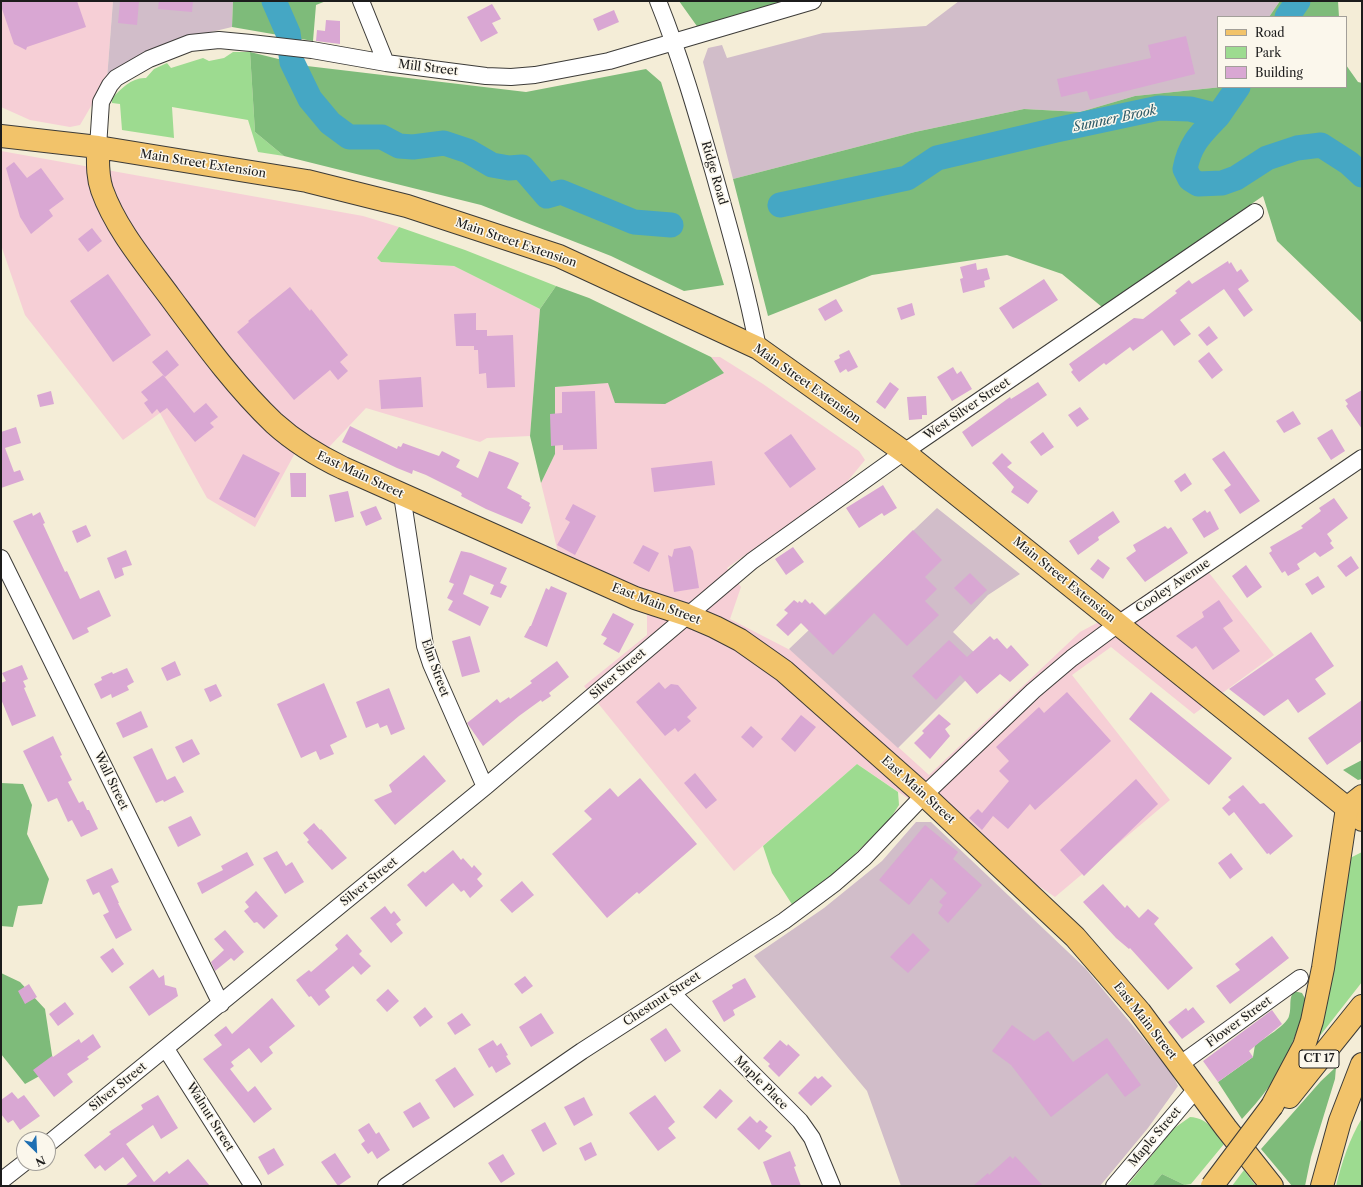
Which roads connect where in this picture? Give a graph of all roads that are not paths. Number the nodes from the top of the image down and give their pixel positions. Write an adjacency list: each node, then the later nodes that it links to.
1 (361, 1): 5 (street)
2 (658, 1): 4 (street, Ridge Road)
3 (814, 1): 4 (street, Mill Street)
4 (674, 43): 5 (street, Mill Street); 9 (street, Ridge Road)
5 (386, 63): 7 (street, Mill Street)
6 (1, 136): 7 (main road)
7 (98, 148): 9 (main road, Main Street Extension); 12 (main road, East Main Street)
8 (1255, 212): 10 (street, West Silver Street)
9 (758, 348): 10 (main road, Main Street Extension)
10 (904, 452): 14 (street, West Silver Street); 15 (main road, Main Street Extension)
11 (1362, 458): 15 (street, Cooley Avenue)
12 (402, 496): 14 (main road, East Main Street); 16 (street, Elm Street)
13 (1, 558): 21 (street, Wall Street)
14 (687, 615): 16 (street, Silver Street); 17 (main road, East Main Street)
15 (1118, 624): 17 (street, Cooley Avenue); 18 (main road, Main Street Extension)
16 (484, 787): 21 (street, Silver Street)
17 (924, 795): 20 (street, Chestnut Street); 25 (main road, East Main Street)
18 (1357, 808): 28 (main road)
19 (1300, 978): 25 (street, Flower Street)
20 (672, 993): 35 (street, Chestnut Street); 36 (street, Maple Place)
21 (221, 1004): 23 (street, Silver Street)
22 (1362, 1006): 28 (main road, CT 17)
23 (166, 1049): 30 (street, Silver Street); 34 (street, Walnut Street)
24 (1362, 1064): 29 (main road)
25 (1179, 1065): 26 (main road, East Main Street)
26 (1196, 1089): 37 (street, Maple Street); 39 (main road, East Main Street)
27 (1362, 1094): 29 (main road)
28 (1275, 1109): 38 (main road, bridge)
29 (1340, 1121): 32 (main road)
30 (56, 1138)
31 (16, 1170): 33 (street)
32 (1324, 1178)
33 (1, 1182)
34 (253, 1186)
35 (386, 1186)
36 (832, 1186)
37 (1114, 1186)
38 (1213, 1186)
39 (1272, 1186)

